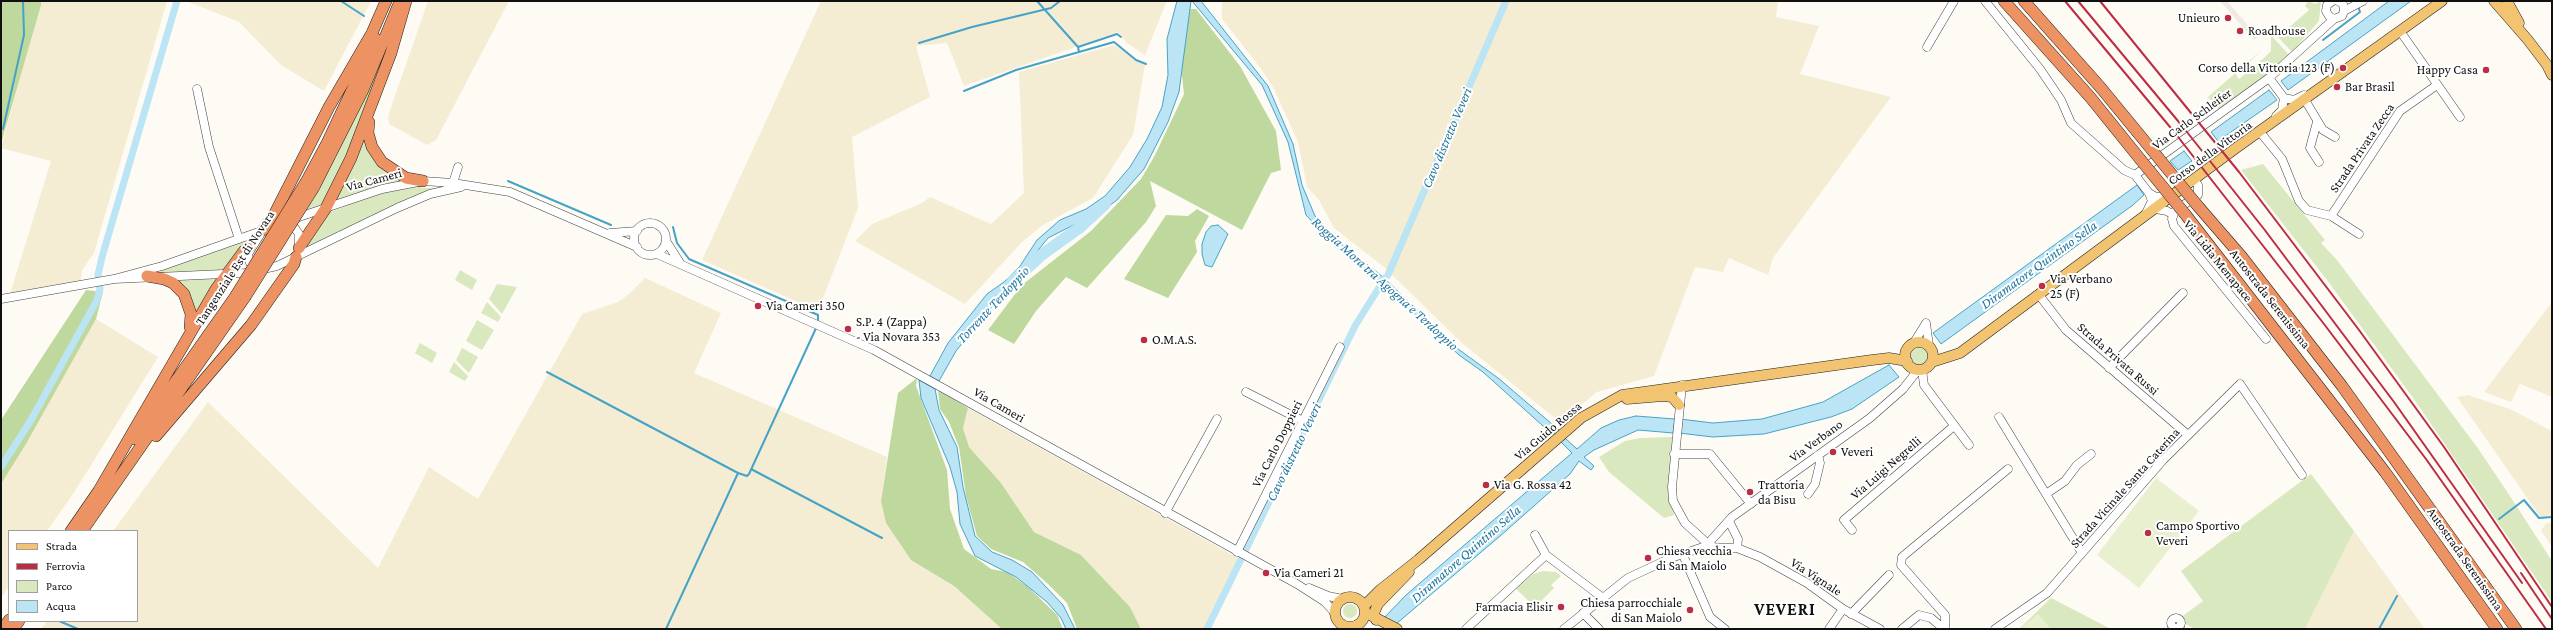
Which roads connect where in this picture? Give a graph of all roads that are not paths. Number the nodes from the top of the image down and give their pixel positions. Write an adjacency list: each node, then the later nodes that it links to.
1 (386, 1): 49 (highway)
2 (391, 1): 39 (highway, Tangenziale Est di Novara)
3 (400, 1): 39 (highway, Tangenziale Est di Novara)
4 (406, 1): 28 (highway)
5 (1954, 1): 20 (street)
6 (1986, 1): 35 (street)
7 (2004, 1): 70 (highway, Autostrada Serenissima, bridge)
8 (2024, 1): 136 (highway, Autostrada Serenissima, bridge)
9 (2441, 1): 17 (main road, Corso della Vittoria)
10 (2494, 1): 19 (main road)
11 (2507, 1): 19 (main road)
12 (2337, 2): 13 (street); 14 (street); 15 (street)
13 (2357, 3): 14 (street)
14 (2344, 11): 16 (street)
15 (2327, 14): 16 (street); 18 (street)
16 (2334, 19): 18 (street)
17 (2400, 32): 23 (street); 24 (main road, Corso della Vittoria)
18 (2316, 34): 22 (street, Via Carlo Schleifer)
19 (2528, 40): 21 (main road)
20 (1926, 47)
21 (2552, 75)
22 (2271, 80): 26 (street); 35 (street, Via Carlo Schleifer)
23 (2437, 85): 29 (street); 46 (street, Strada Privata Zecca)
24 (2323, 87): 26 (street, Corso della Vittoria); 27 (main road, Corso della Vittoria)
25 (197, 89): 53 (street)
26 (2284, 98): 31 (street, Corso della Vittoria)
27 (2305, 100): 30 (street); 31 (main road, Corso della Vittoria)
28 (370, 112): 37 (highway); 43 (highway)
29 (2460, 117)
30 (2317, 122): 32 (street); 33 (street)
31 (2262, 130): 36 (main road, Corso della Vittoria); 46 (street)
32 (2335, 137)
33 (2319, 162)
34 (458, 167): 38 (street)
35 (2138, 178): 41 (street)
36 (2195, 180): 42 (main road, Corso della Vittoria); 45 (street, Via Lidia Menapace)
37 (423, 181): 38 (street, Via Cameri); 43 (street, Via Cameri)
38 (453, 183): 40 (street, Via Cameri)
39 (310, 184): 66 (highway, Tangenziale Est di Novara, bridge)
40 (473, 186): 51 (street, Via Cameri); 57 (street, Via Cameri)
41 (2149, 193): 42 (street); 47 (street)
42 (2170, 197): 44 (main road)
43 (326, 208): 48 (street, Via Cameri); 57 (highway)
44 (2156, 209): 45 (street, Via Lidia Menapace); 47 (main road)
45 (2173, 215): 71 (street, Via Lidia Menapace)
46 (2331, 216): 52 (street)
47 (2145, 217): 65 (main road)
48 (286, 222): 49 (street); 57 (street)
49 (263, 230): 53 (street); 55 (street)
50 (637, 231): 51 (street, Via Cameri); 54 (street); 56 (street)
51 (607, 233): 56 (street, Via Cameri)
52 (2359, 234)
53 (239, 238): 63 (street)
54 (666, 241): 58 (street); 59 (street)
55 (250, 247): 60 (street); 61 (highway)
56 (637, 247): 58 (street)
57 (297, 252): 60 (street); 93 (highway)
58 (657, 254): 59 (street, Via Cameri)
59 (681, 264): 100 (street, Via Cameri)
60 (261, 269): 61 (street)
61 (226, 273): 62 (street); 69 (highway)
62 (148, 276): 63 (street); 69 (highway)
63 (114, 279): 67 (street)
64 (2183, 293): 77 (street)
65 (2039, 295): 68 (main road); 77 (street, Strada Privata Russi)
66 (240, 297): 93 (highway, Tangenziale Est di Novara); 96 (highway, Tangenziale Est di Novara)
67 (1, 299)
68 (2002, 321): 74 (main road); 76 (main road)
69 (186, 338): 96 (highway)
70 (2283, 338): 79 (highway); 135 (highway, Autostrada Serenissima)
71 (2266, 339)
72 (1913, 344): 74 (main road); 74 (street); 75 (main road)
73 (1340, 347): 86 (street, Via Carlo Doppieri)
74 (1930, 348): 76 (main road)
75 (1906, 357): 78 (main road); 80 (main road, Via Guido Rossa)
76 (1932, 362): 78 (main road)
77 (2109, 368): 88 (street, Strada Privata Russi)
78 (1920, 370): 87 (street); 92 (street, Via Verbano)
79 (2308, 380)
80 (1682, 385): 82 (main road, Via Guido Rossa); 83 (street)
81 (1246, 392): 86 (street)
82 (1609, 402): 83 (main road); 113 (main road, Via Guido Rossa)
83 (1680, 404): 90 (street)
84 (1999, 417): 98 (street)
85 (1217, 419): 100 (street)
86 (1303, 421): 109 (street, Via Carlo Doppieri)
87 (1954, 426): 89 (street); 104 (street, Via Luigi Negrelli)
88 (2188, 435): 95 (street, Strada Vicinale Santa Caterina); 110 (street, Strada Vicinale Santa Caterina)
89 (1969, 445)
90 (1674, 454): 99 (street); 106 (street)
91 (2092, 454): 98 (street)
92 (1818, 455): 97 (street); 99 (street, Via Verbano)
93 (131, 462): 103 (highway, Tangenziale Est di Novara)
94 (2008, 469): 132 (street)
95 (2302, 476)
96 (98, 492): 102 (highway, Tangenziale Est di Novara)
97 (1808, 494)
98 (2046, 494): 110 (street)
99 (1751, 504): 101 (street, Via Verbano)
100 (1165, 513): 109 (street, Via Cameri)
101 (1729, 521): 106 (street, Via Verbano); 108 (street)
102 (72, 530)
103 (83, 530)
104 (1852, 530)
105 (1535, 535): 111 (street)
106 (1708, 544): 108 (street); 112 (street, Via Verbano)
107 (2428, 545): 134 (highway)
108 (1737, 548): 119 (street, Via Vignale)
109 (1238, 553): 115 (street, Via Cameri)
110 (2082, 553): 133 (street, Strada Vicinale Santa Caterina)
111 (1546, 555): 116 (street); 125 (street)
112 (1683, 555): 116 (street, Via Verbano); 128 (street)
113 (1418, 560): 118 (main road, Via Guido Rossa); 123 (main road)
114 (1889, 575): 122 (street)
115 (1297, 584): 117 (street); 120 (street)
116 (1603, 598): 121 (street, Via Verbano)
117 (1342, 600): 118 (main road); 120 (main road)
118 (1362, 609): 120 (main road); 123 (main road)
119 (1843, 609): 122 (street, Via Vignale); 129 (street)
120 (1335, 612)
121 (1582, 614): 126 (street, Via Verbano); 127 (street)
122 (1851, 614): 130 (street, Via Vignale)
123 (1376, 620): 124 (main road)
124 (1398, 629)
125 (1466, 629)
126 (1564, 629)
127 (1599, 629)
128 (1725, 629)
129 (1829, 629)
130 (1880, 629)
131 (1902, 629): 132 (street)
132 (1945, 629)
133 (1995, 629)
134 (2488, 629)
135 (2497, 629)
136 (2516, 629)

